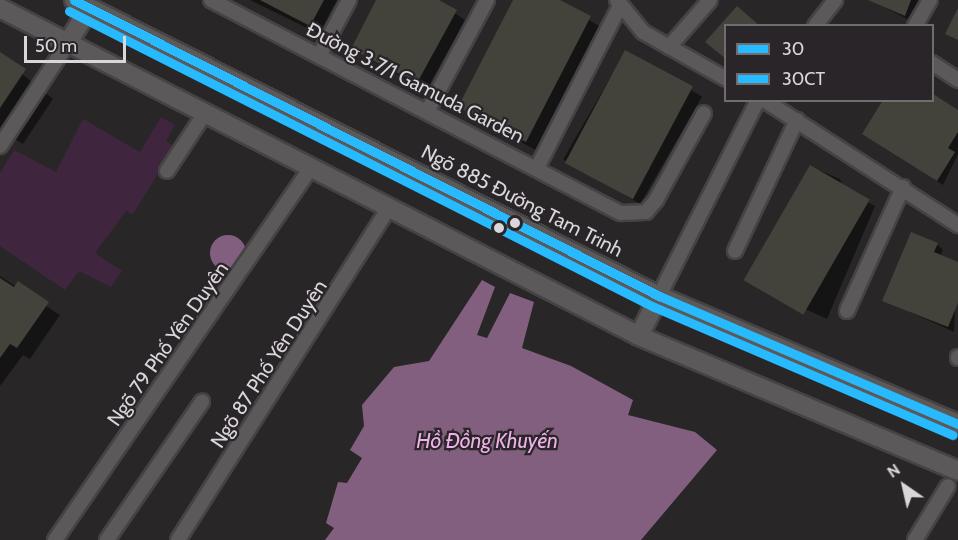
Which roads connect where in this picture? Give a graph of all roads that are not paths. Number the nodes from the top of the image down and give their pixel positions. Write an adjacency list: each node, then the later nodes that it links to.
1 (211, 0): 14 (street, Đường 3.7/1 Gamuda Garden)
2 (349, 0): 14 (street)
3 (486, 0): 20 (street)
4 (710, 0): 13 (street)
5 (835, 0): 10 (street)
6 (930, 0): 11 (street)
7 (619, 3): 13 (street); 26 (street, Đường 3.7/1 Gamuda Garden)
8 (82, 4): 12 (street); 32 (street, Ngõ 885 Đường Tam Trinh)
9 (0, 8): 12 (street)
10 (817, 24)
11 (916, 24)
12 (68, 43): 21 (street); 24 (street)
13 (669, 47): 16 (street)
14 (320, 56): 20 (street, Đường 3.7/1 Gamuda Garden)
15 (934, 64): 17 (street)
16 (724, 78)
17 (958, 80)
18 (757, 102): 32 (street)
19 (767, 102): 23 (street)
20 (427, 112): 26 (street, Đường 3.7/1 Gamuda Garden)
21 (205, 113): 25 (street); 27 (street)
22 (704, 113): 26 (street, Đường 3.7/1 Gamuda Garden)
23 (797, 120): 28 (street); 31 (street)
24 (0, 146)
25 (311, 168): 29 (street); 38 (street, Ngõ 79 Phố Yên Duyên)
26 (537, 168)
27 (167, 171)
28 (903, 187): 30 (street); 33 (street)
29 (389, 208): 34 (street); 40 (street, Ngõ 87 Phố Yên Duyên)
30 (958, 225)
31 (735, 251)
32 (659, 296): 34 (street); 36 (street, Ngõ 885 Đường Tam Trinh)
33 (847, 311)
34 (639, 336): 37 (street)
35 (202, 402): 39 (street)
36 (958, 424)
37 (955, 480): 41 (street)
38 (55, 540)
39 (107, 540)
40 (178, 540)
41 (915, 540)

